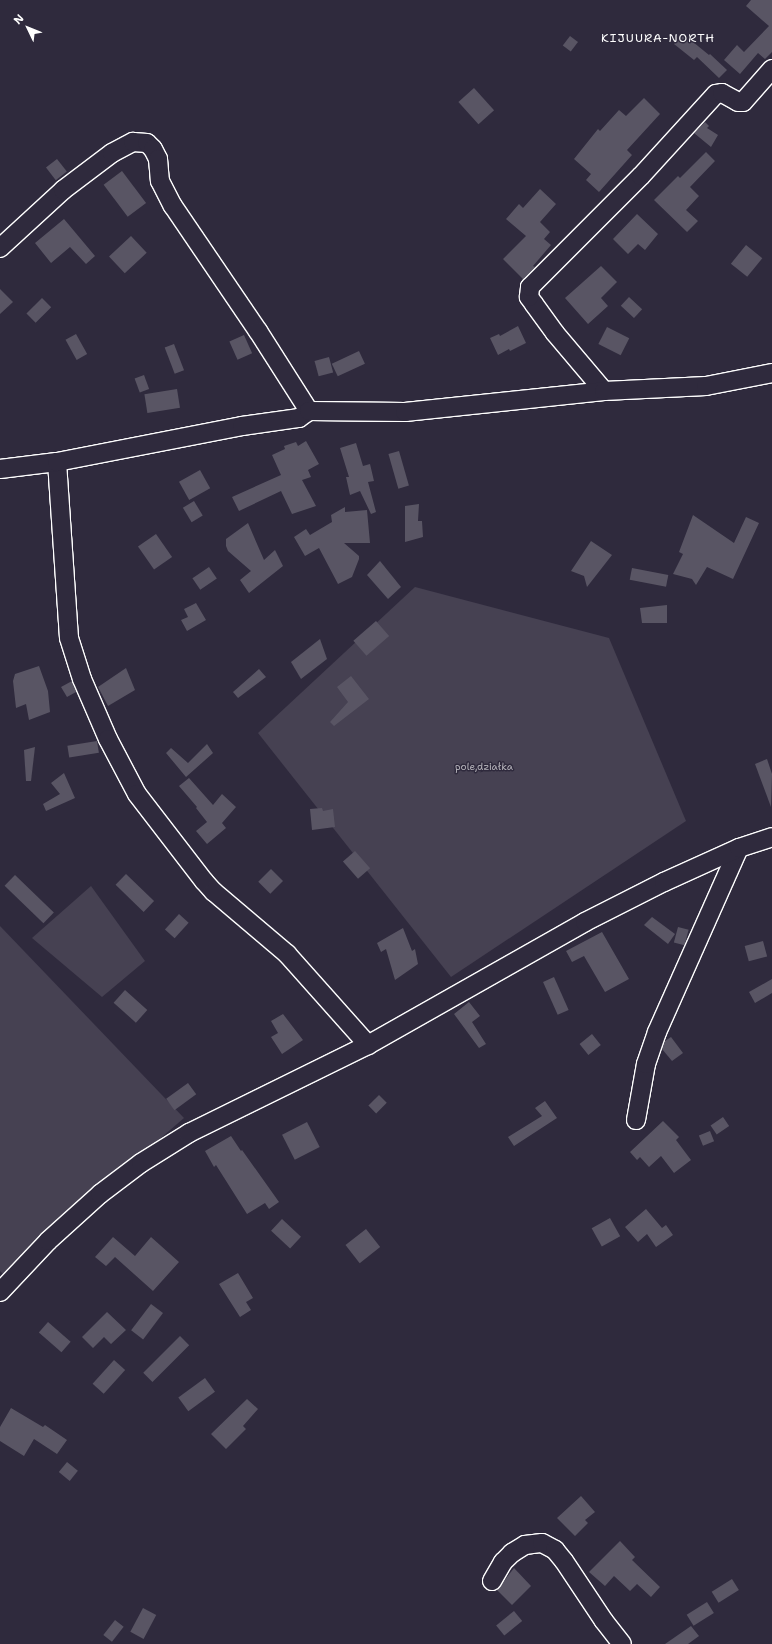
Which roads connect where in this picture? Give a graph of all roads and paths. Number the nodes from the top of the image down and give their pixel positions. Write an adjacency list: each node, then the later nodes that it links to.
1 (772, 69): 4 (street)
2 (0, 248): 5 (street)
3 (772, 373): 4 (street)
4 (604, 391): 5 (street)
5 (309, 411): 6 (street)
6 (57, 462): 7 (street); 10 (street)
7 (0, 469)
8 (772, 837): 9 (street)
9 (739, 848): 10 (street); 11 (street)
10 (368, 1045): 12 (street)
11 (636, 1120)
12 (0, 1292)
13 (492, 1581): 14 (street)
14 (622, 1644)

